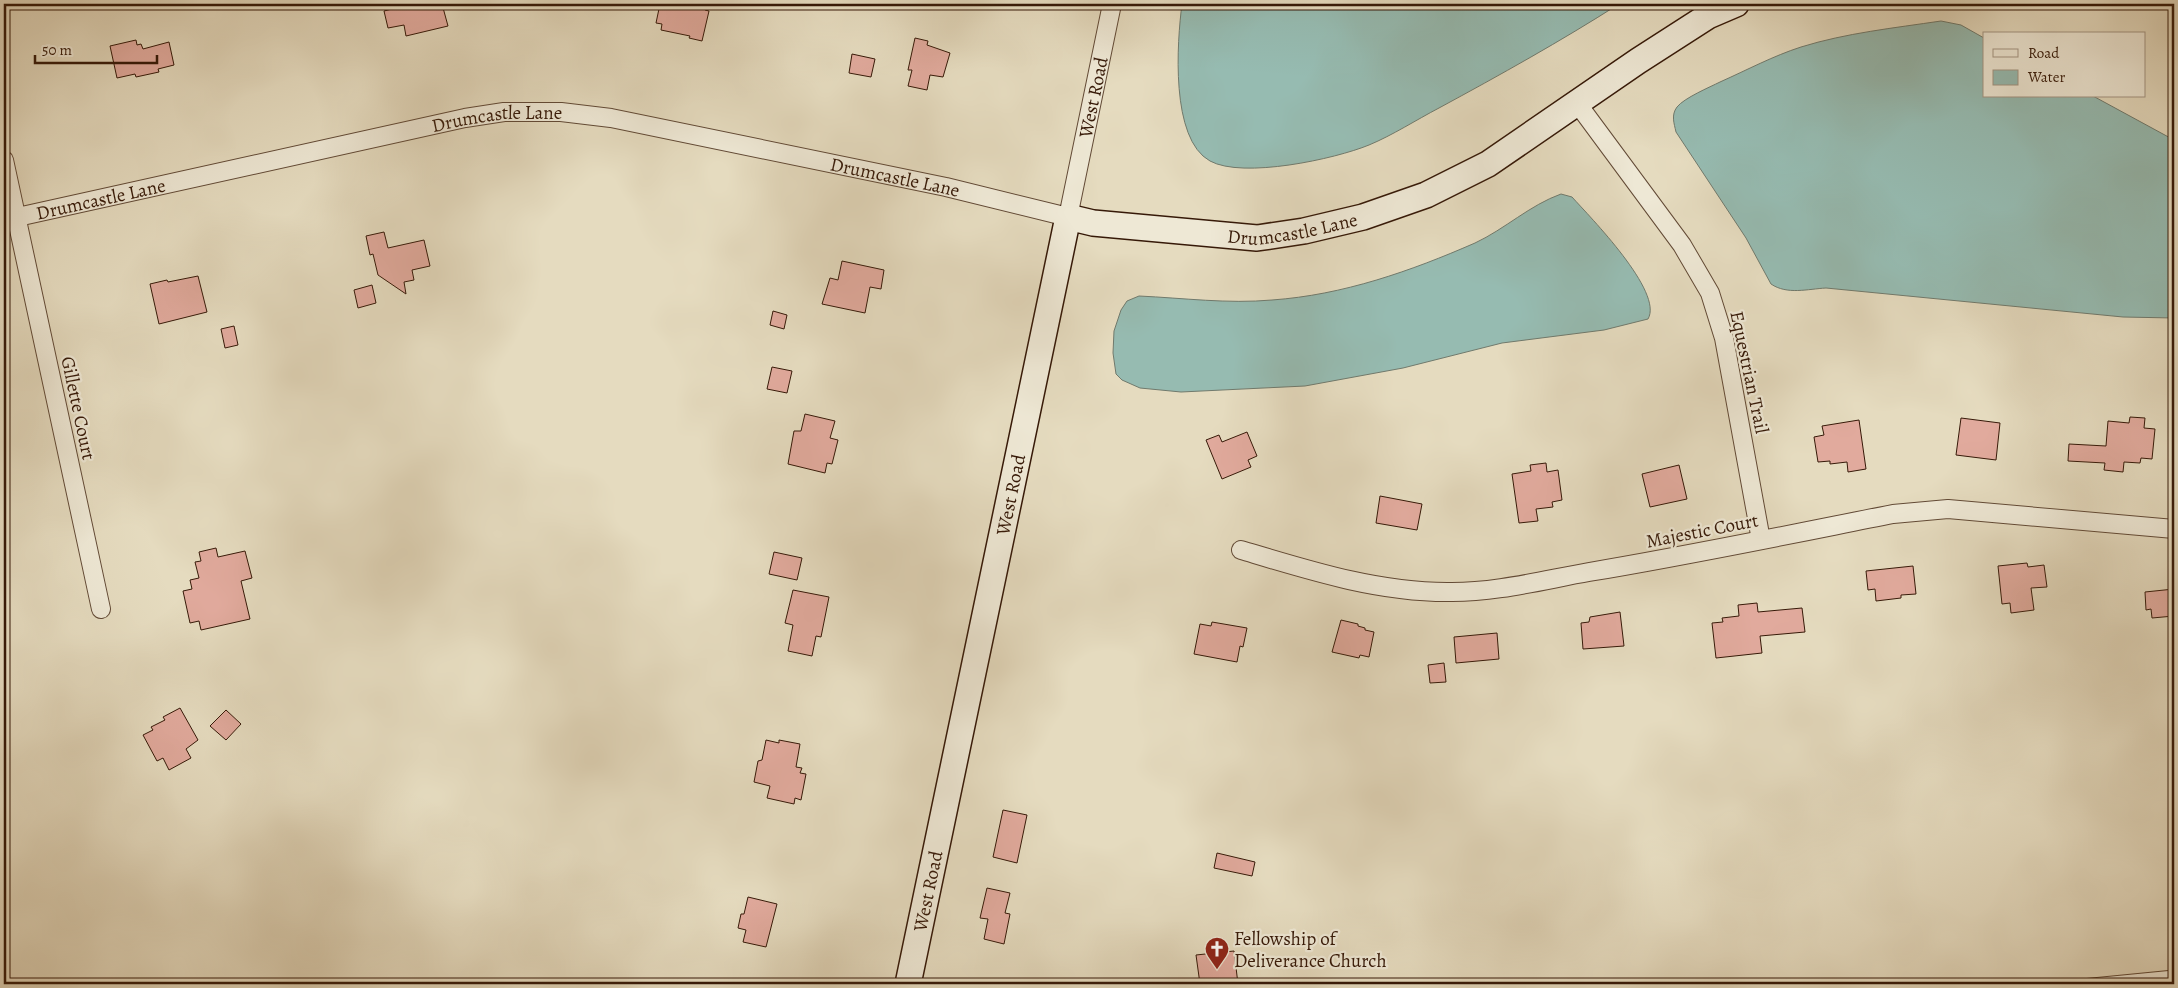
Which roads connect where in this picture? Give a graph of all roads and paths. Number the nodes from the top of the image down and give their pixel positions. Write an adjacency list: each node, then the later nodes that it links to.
1 (1112, 4): 5 (street, West Road)
2 (1736, 4): 3 (street, Drumcastle Lane)
3 (1577, 103): 5 (street, Drumcastle Lane); 8 (street, Equestrian Trail)
4 (4, 160): 6 (street, Gillette Court)
5 (1068, 217): 6 (street, Drumcastle Lane); 12 (street, West Road)
6 (10, 218): 10 (street, Gillette Court)
7 (2174, 529): 8 (street, Majestic Court)
8 (1761, 540): 9 (street, Majestic Court)
9 (1241, 550)
10 (101, 609)
11 (2174, 975): 13 (lane)
12 (908, 984)
13 (2082, 984)

